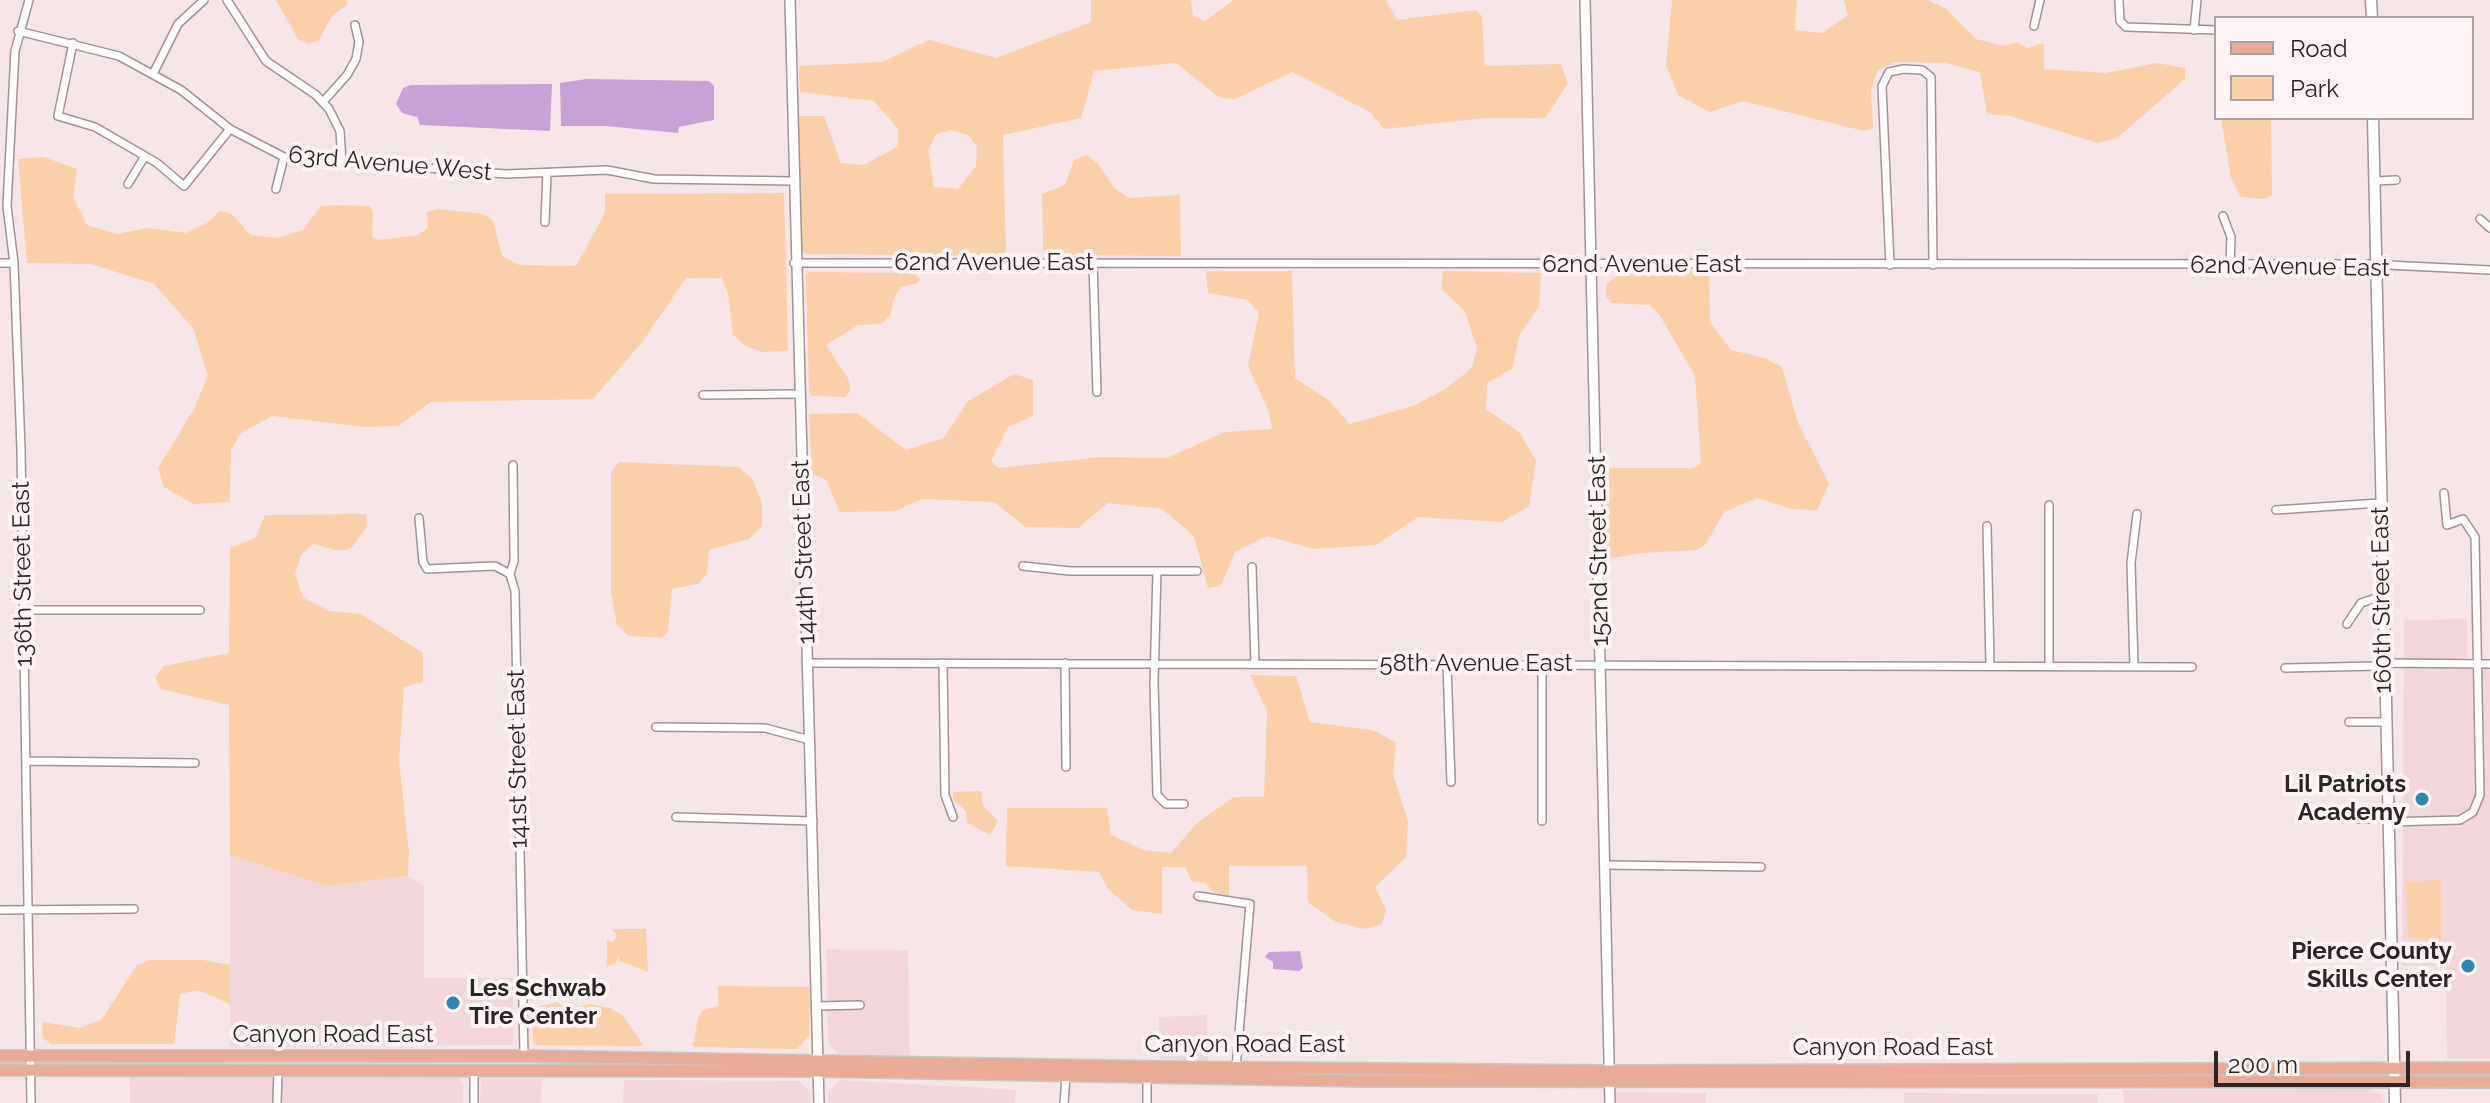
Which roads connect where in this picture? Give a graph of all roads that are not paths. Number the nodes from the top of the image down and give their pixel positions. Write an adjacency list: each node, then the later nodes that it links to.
1 (29, 0): 13 (street, 136th Street East)
2 (204, 0): 15 (street)
3 (227, 0): 16 (street)
4 (790, 0): 24 (street, 144th Street East)
5 (1585, 0): 37 (street, 152nd Street East)
6 (2040, 0): 10 (street)
7 (2119, 0): 11 (street)
8 (2197, 0): 11 (street)
9 (355, 25): 16 (street)
10 (2034, 26)
11 (2194, 30): 12 (street)
12 (2214, 30)
13 (18, 31): 14 (street, 63rd Avenue West); 33 (street, 136th Street East)
14 (73, 43): 15 (street, 63rd Avenue West); 19 (street)
15 (153, 74): 18 (street, 63rd Avenue West)
16 (323, 102): 21 (street)
17 (2373, 120): 25 (main road, 160th Street East)
18 (230, 129): 19 (street); 20 (street, 63rd Avenue West)
19 (145, 156): 26 (street)
20 (284, 157): 21 (street, 63rd Avenue West); 27 (street)
21 (342, 161): 22 (street, 63rd Avenue West)
22 (547, 173): 24 (street, 63rd Avenue West); 30 (street)
23 (2396, 180): 25 (street)
24 (793, 181): 34 (street, 144th Street East)
25 (2374, 181): 40 (main road, 160th Street East)
26 (128, 184)
27 (276, 189)
28 (2223, 216): 36 (street)
29 (2480, 219): 31 (street)
30 (545, 222)
31 (2490, 228)
32 (0, 263): 33 (street)
33 (14, 263): 59 (street, 136th Street East)
34 (794, 263): 35 (street, 62nd Avenue East); 43 (street, 144th Street East)
35 (1093, 263): 37 (street, 62nd Avenue East); 42 (street)
36 (2230, 264): 39 (street, 62nd Avenue East); 40 (street, 62nd Avenue East)
37 (1592, 265): 38 (street, 62nd Avenue East); 70 (street, 152nd Street East)
38 (1890, 265): 39 (street, 62nd Avenue East); 39 (street)
39 (1933, 265)
40 (2375, 265): 41 (street, 62nd Avenue East); 47 (main road, 160th Street East)
41 (2490, 270)
42 (1097, 392)
43 (798, 394): 44 (street); 62 (street, 144th Street East)
44 (703, 395)
45 (513, 465): 57 (street, 141st Street East)
46 (2444, 493): 71 (street)
47 (2379, 503): 49 (street); 58 (main road, 160th Street East)
48 (2049, 505): 74 (street)
49 (2276, 510)
50 (2137, 514): 75 (street)
51 (419, 518): 57 (street)
52 (1987, 526): 73 (street)
53 (1023, 566): 55 (street)
54 (1252, 567): 68 (street)
55 (1157, 571): 56 (street); 67 (street)
56 (1197, 571)
57 (510, 574): 103 (street, 141st Street East)
58 (2382, 596): 61 (street); 66 (main road, 160th Street East)
59 (24, 610): 60 (street); 82 (street, 136th Street East)
60 (200, 610)
61 (2347, 624)
62 (808, 663): 63 (street, 58th Avenue East); 81 (street, 144th Street East)
63 (943, 663): 64 (street, 58th Avenue East); 88 (street)
64 (1065, 663): 67 (street, 58th Avenue East); 84 (street)
65 (1542, 663): 69 (street, 58th Avenue East); 70 (street, 58th Avenue East); 92 (street)
66 (2383, 663): 71 (street); 77 (street); 79 (main road, 160th Street East)
67 (1156, 664): 68 (street, 58th Avenue East); 86 (street)
68 (1255, 664): 69 (street, 58th Avenue East)
69 (1447, 664): 85 (street)
70 (1601, 664): 73 (street, 58th Avenue East); 93 (street, 152nd Street East)
71 (2478, 664): 72 (street); 90 (street)
72 (2490, 664)
73 (1990, 665): 74 (street, 58th Avenue East)
74 (2049, 665): 75 (street, 58th Avenue East)
75 (2134, 667): 76 (street, 58th Avenue East)
76 (2192, 667)
77 (2285, 668)
78 (2349, 722): 79 (street)
79 (2385, 722): 90 (main road, 160th Street East)
80 (656, 727): 81 (street)
81 (810, 740): 91 (street, 144th Street East)
82 (28, 761): 83 (street); 96 (street, 136th Street East)
83 (195, 763)
84 (1066, 767)
85 (1451, 782)
86 (1184, 804)
87 (676, 817): 91 (street)
88 (953, 817)
89 (2353, 819): 90 (street)
90 (2388, 820): 108 (main road, 160th Street East)
91 (813, 821): 100 (street, 144th Street East)
92 (1542, 821)
93 (1606, 865): 94 (street); 115 (street, 152nd Street East)
94 (1761, 867)
95 (1198, 896): 106 (street)
96 (31, 909): 97 (street); 98 (street); 102 (street, 136th Street East)
97 (134, 909)
98 (0, 910)
99 (860, 1005): 100 (street)
100 (818, 1006): 105 (street, 144th Street East)
101 (0, 1056): 102 (main road, Canyon Road East)
102 (32, 1056): 104 (main road, Canyon Road East); 111 (street, 136th Street East)
103 (524, 1056): 104 (main road, Canyon Road East); 105 (main road, Canyon Road East); 113 (main road)
104 (334, 1058): 112 (main road)
105 (820, 1066): 106 (main road, Canyon Road East); 113 (main road, Canyon Road East); 114 (main road, Canyon Road East); 123 (street, 144th Street East)
106 (1236, 1068): 107 (main road, Canyon Road East)
107 (1297, 1068): 115 (main road, Canyon Road East); 117 (main road)
108 (2395, 1068): 109 (main road, Canyon Road East); 115 (main road, Canyon Road East); 119 (main road, 160th Street East)
109 (2490, 1068)
110 (0, 1070): 111 (main road, Canyon Road East)
111 (32, 1070): 112 (main road, Canyon Road East); 120 (street, 136th Street East)
112 (278, 1070): 113 (main road, Canyon Road East); 121 (street)
113 (474, 1071): 122 (street)
114 (1066, 1076): 116 (main road, Canyon Road East); 124 (street)
115 (1610, 1076): 117 (main road, Canyon Road East); 119 (main road, Canyon Road East); 126 (street, 152nd Street East)
116 (1147, 1078): 117 (main road, Canyon Road East); 125 (street)
117 (1251, 1080)
118 (2490, 1082): 119 (main road, Canyon Road East)
119 (2395, 1083): 127 (main road, 160th Street East)
120 (31, 1103)
121 (277, 1103)
122 (474, 1103)
123 (819, 1103)
124 (1064, 1103)
125 (1147, 1103)
126 (1610, 1103)
127 (2395, 1103)

